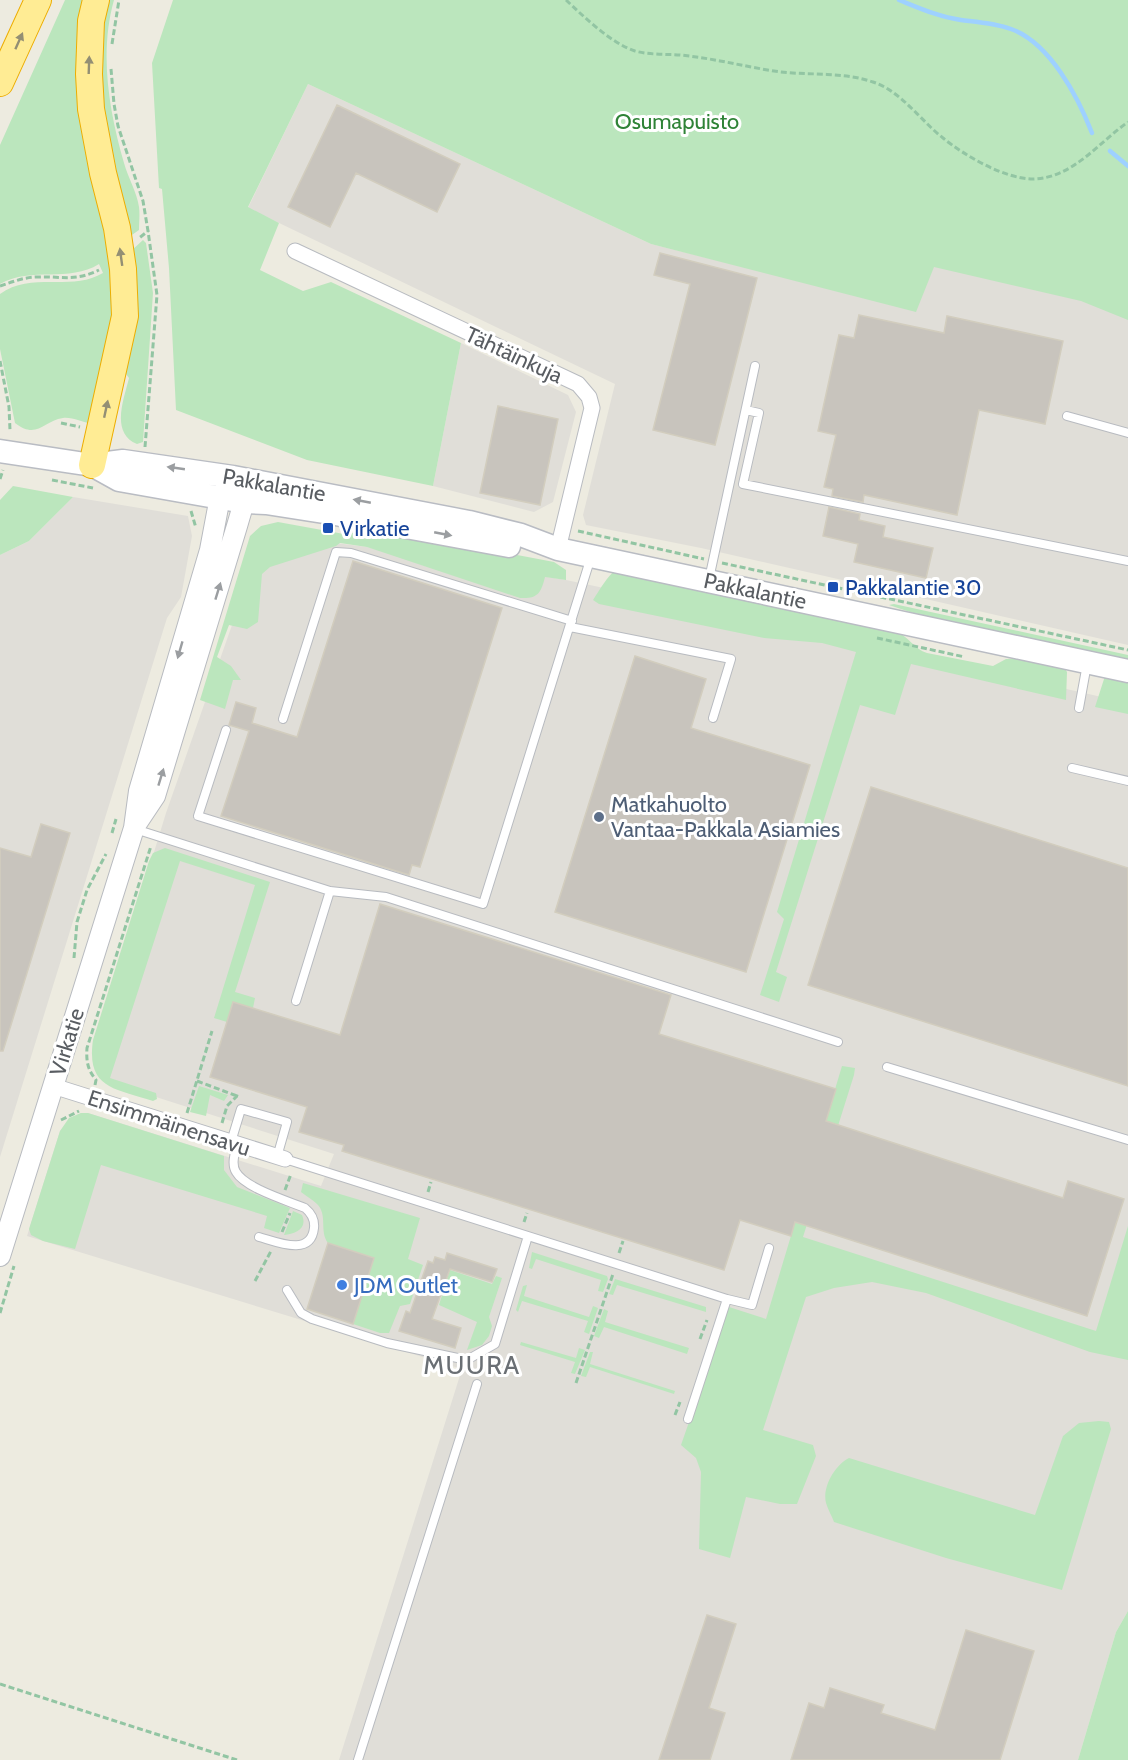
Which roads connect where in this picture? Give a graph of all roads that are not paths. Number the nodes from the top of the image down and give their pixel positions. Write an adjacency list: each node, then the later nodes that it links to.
1 (38, 0): 3 (highway, one-way to 1)
2 (96, 0): 10 (highway, one-way to 2)
3 (0, 83)
4 (295, 251): 14 (street, Tähtäinkuja)
5 (755, 366): 6 (lane)
6 (746, 410): 16 (lane); 17 (lane)
7 (1067, 416): 8 (lane)
8 (1128, 433)
9 (2, 460): 10 (main road, Pakkalantie)
10 (92, 465): 11 (main road, Pakkalantie, one-way to 10); 12 (main road, Pakkalantie)
11 (233, 477): 12 (street, Virkatie); 13 (street); 14 (main road, Pakkalantie, one-way to 11)
12 (220, 497): 13 (main road, Pakkalantie); 27 (street, Virkatie, one-way to 27)
13 (244, 502): 14 (main road, Pakkalantie, one-way to 14); 27 (street, Virkatie, one-way to 13)
14 (558, 549): 15 (main road, Pakkalantie)
15 (591, 556): 17 (main road, Pakkalantie); 18 (lane)
16 (1128, 561)
17 (708, 581): 19 (main road, Pakkalantie)
18 (571, 624): 22 (lane); 23 (lane); 24 (lane)
19 (1088, 662): 20 (main road, Pakkalantie); 21 (lane)
20 (1128, 671)
21 (1079, 708)
22 (713, 718)
23 (283, 719)
24 (226, 730)
25 (1072, 768): 26 (lane)
26 (1128, 781)
27 (134, 828): 28 (lane); 32 (street, Virkatie)
28 (330, 891): 29 (lane); 30 (lane)
29 (296, 1001)
30 (838, 1042)
31 (887, 1067): 33 (lane)
32 (53, 1086): 34 (street, Ensimmäinensavu); 39 (street, Virkatie)
33 (1128, 1140)
34 (234, 1143): 35 (street, Ensimmäinensavu); 35 (lane); 37 (lane)
35 (284, 1163): 36 (lane)
36 (528, 1236): 40 (lane); 41 (lane)
37 (259, 1238)
38 (769, 1248): 41 (lane)
39 (0, 1256)
40 (286, 1290)
41 (727, 1299): 43 (lane)
42 (477, 1384): 44 (lane)
43 (688, 1419)
44 (358, 1760)

